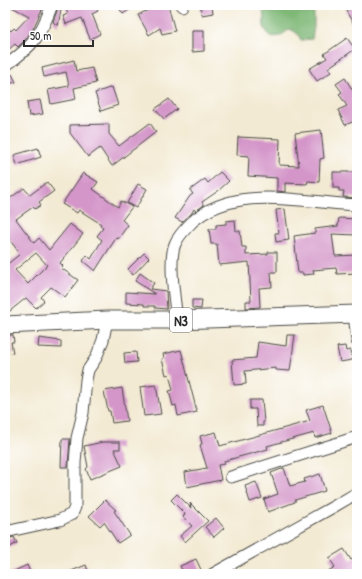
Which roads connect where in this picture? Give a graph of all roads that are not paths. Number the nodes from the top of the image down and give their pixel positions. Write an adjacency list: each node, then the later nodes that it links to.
1 (52, 5): 2 (street)
2 (5, 66)
3 (357, 205): 6 (street)
4 (355, 314): 6 (main road, N3); 8 (street)
5 (107, 320): 6 (main road, N3); 7 (main road, N3); 12 (street)
6 (177, 320)
7 (5, 325)
8 (357, 341)
9 (357, 437): 10 (street)
10 (231, 477)
11 (357, 493): 13 (street)
12 (5, 532)
13 (213, 574)

